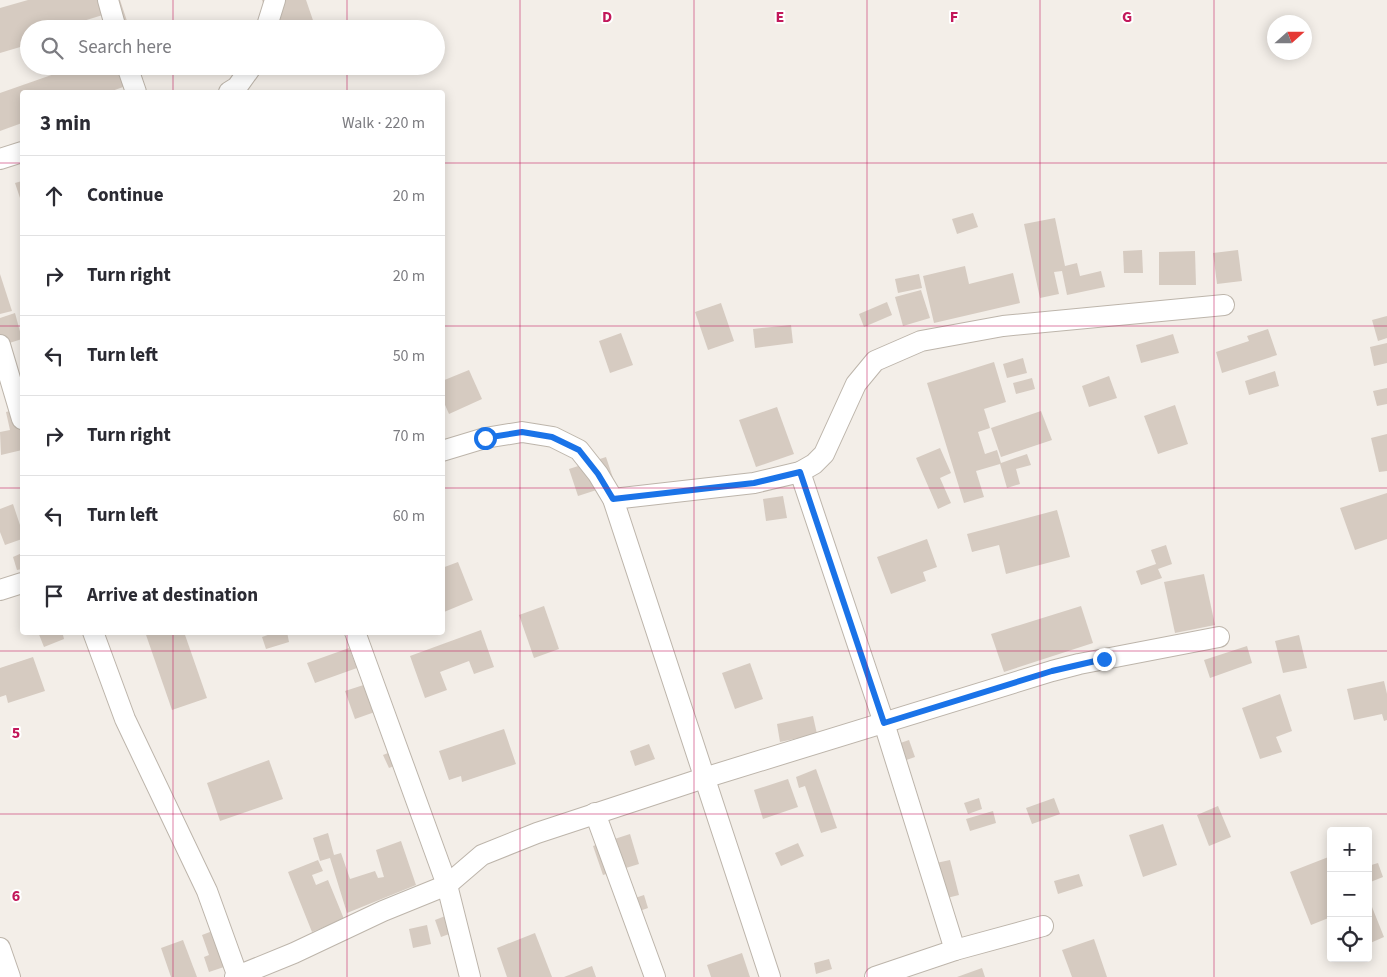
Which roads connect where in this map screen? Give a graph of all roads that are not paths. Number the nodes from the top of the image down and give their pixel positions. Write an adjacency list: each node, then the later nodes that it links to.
1 (108, 0): 3 (street)
2 (275, 0): 4 (street)
3 (114, 20)
4 (269, 20)
5 (131, 75): 7 (street)
6 (246, 75): 8 (street)
7 (135, 90)
8 (232, 90)
9 (20, 153): 10 (street)
10 (0, 159)
11 (1224, 305): 16 (street)
12 (0, 345): 13 (street)
13 (18, 387): 14 (street)
14 (20, 403)
15 (445, 450): 17 (street)
16 (800, 472): 17 (street); 23 (street)
17 (613, 499): 24 (street)
18 (20, 584): 19 (street)
19 (0, 590)
20 (94, 635): 31 (street)
21 (356, 635): 26 (street)
22 (1219, 637): 23 (street)
23 (884, 723): 24 (street); 29 (street)
24 (704, 778): 25 (street); 34 (street)
25 (595, 813): 26 (street); 33 (street)
26 (447, 885): 31 (street); 32 (street)
27 (1043, 926): 29 (street)
28 (0, 948): 30 (street)
29 (955, 950): 35 (street)
30 (10, 977)
31 (237, 977)
32 (470, 977)
33 (655, 977)
34 (770, 977)
35 (875, 977)

